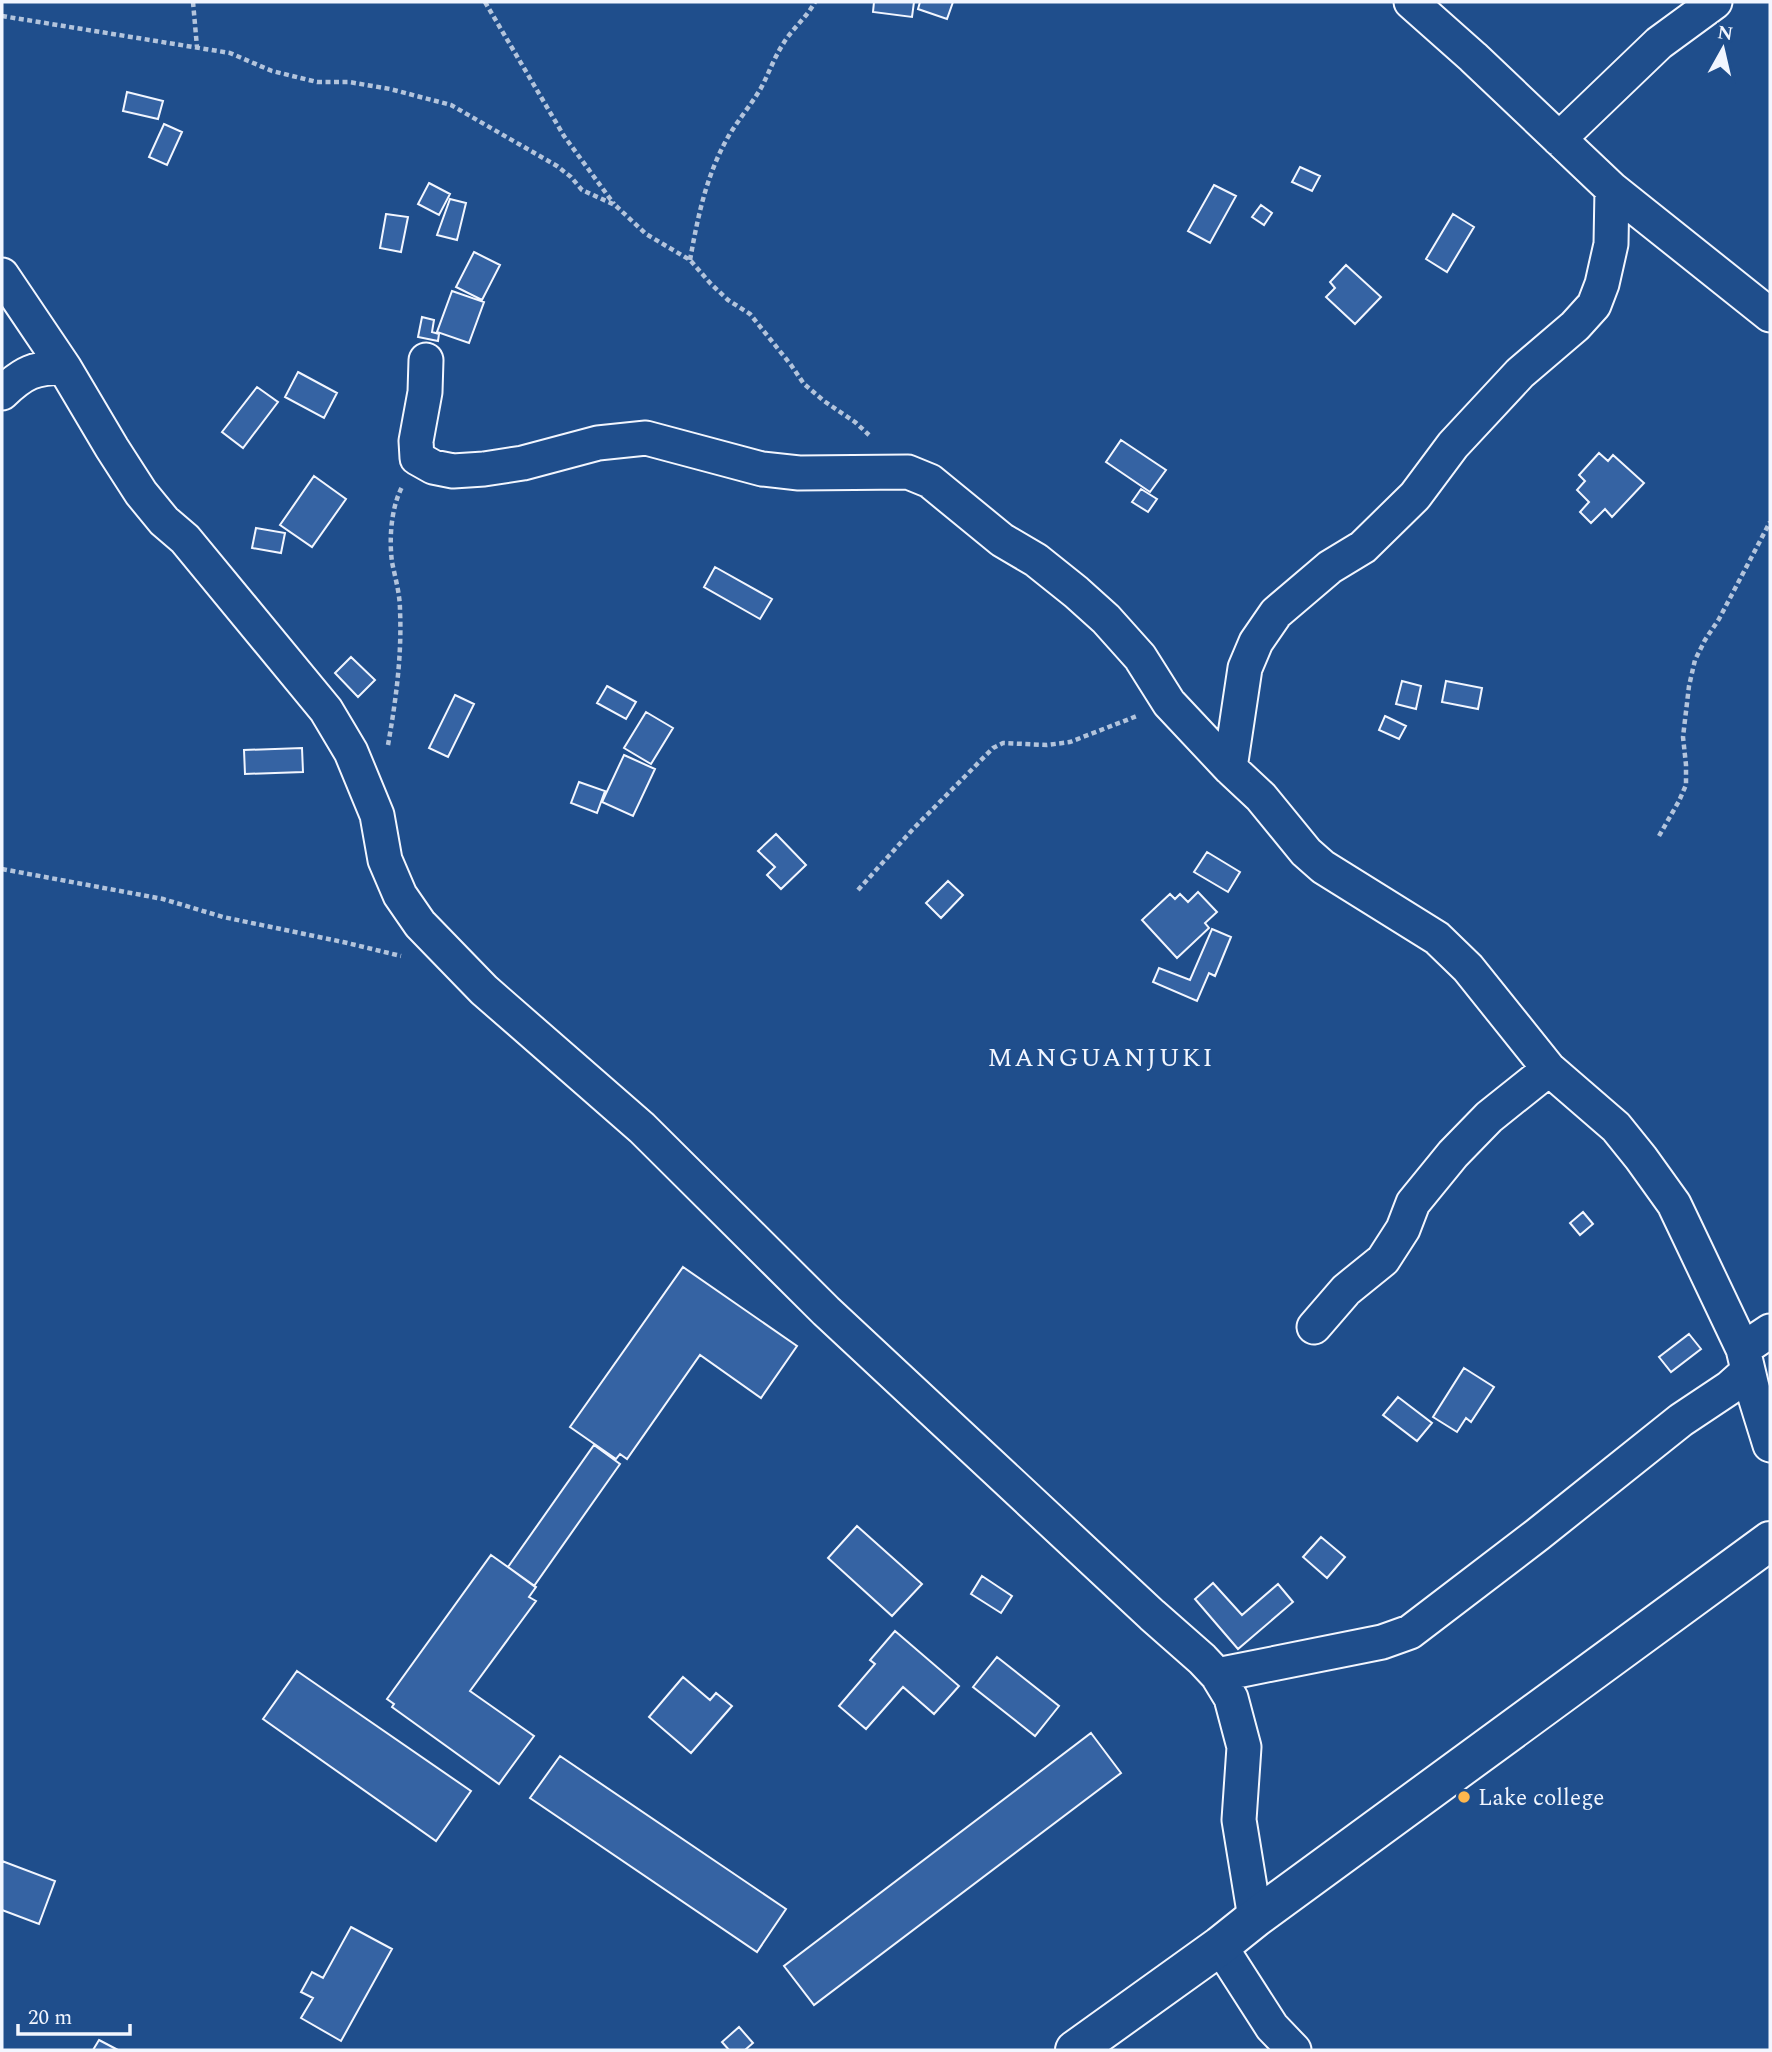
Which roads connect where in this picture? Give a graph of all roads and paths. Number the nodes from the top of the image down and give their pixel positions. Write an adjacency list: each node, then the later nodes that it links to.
1 (193, 2): 7 (path)
2 (485, 2): 10 (path)
3 (815, 2): 11 (path)
4 (1411, 2): 8 (street)
5 (1715, 2): 8 (street)
6 (2, 16): 7 (path)
7 (197, 47): 10 (path)
8 (1559, 139): 9 (street)
9 (1612, 189): 13 (street); 22 (street)
10 (615, 205): 11 (path)
11 (690, 260): 18 (path)
12 (2, 275): 15 (street)
13 (1770, 315)
14 (426, 360): 17 (street)
15 (64, 367): 16 (street); 26 (street)
16 (2, 393)
17 (417, 458): 18 (street); 21 (path)
18 (908, 472): 20 (street)
19 (1770, 522): 23 (path)
20 (1169, 703): 22 (street); 25 (path)
21 (387, 751)
22 (1230, 768): 27 (street)
23 (1659, 836)
24 (2, 869): 26 (path)
25 (859, 890)
26 (457, 960): 34 (street)
27 (1549, 1069): 28 (street); 30 (street)
28 (1314, 1327)
29 (1770, 1331): 30 (street)
30 (1745, 1360): 31 (street); 34 (street)
31 (1764, 1410): 32 (street)
32 (1770, 1445)
33 (1770, 1541): 35 (main road)
34 (1217, 1675): 35 (street)
35 (1255, 1917): 36 (main road)
36 (1220, 1946): 37 (main road); 38 (street)
37 (1075, 2050)
38 (1294, 2050)

